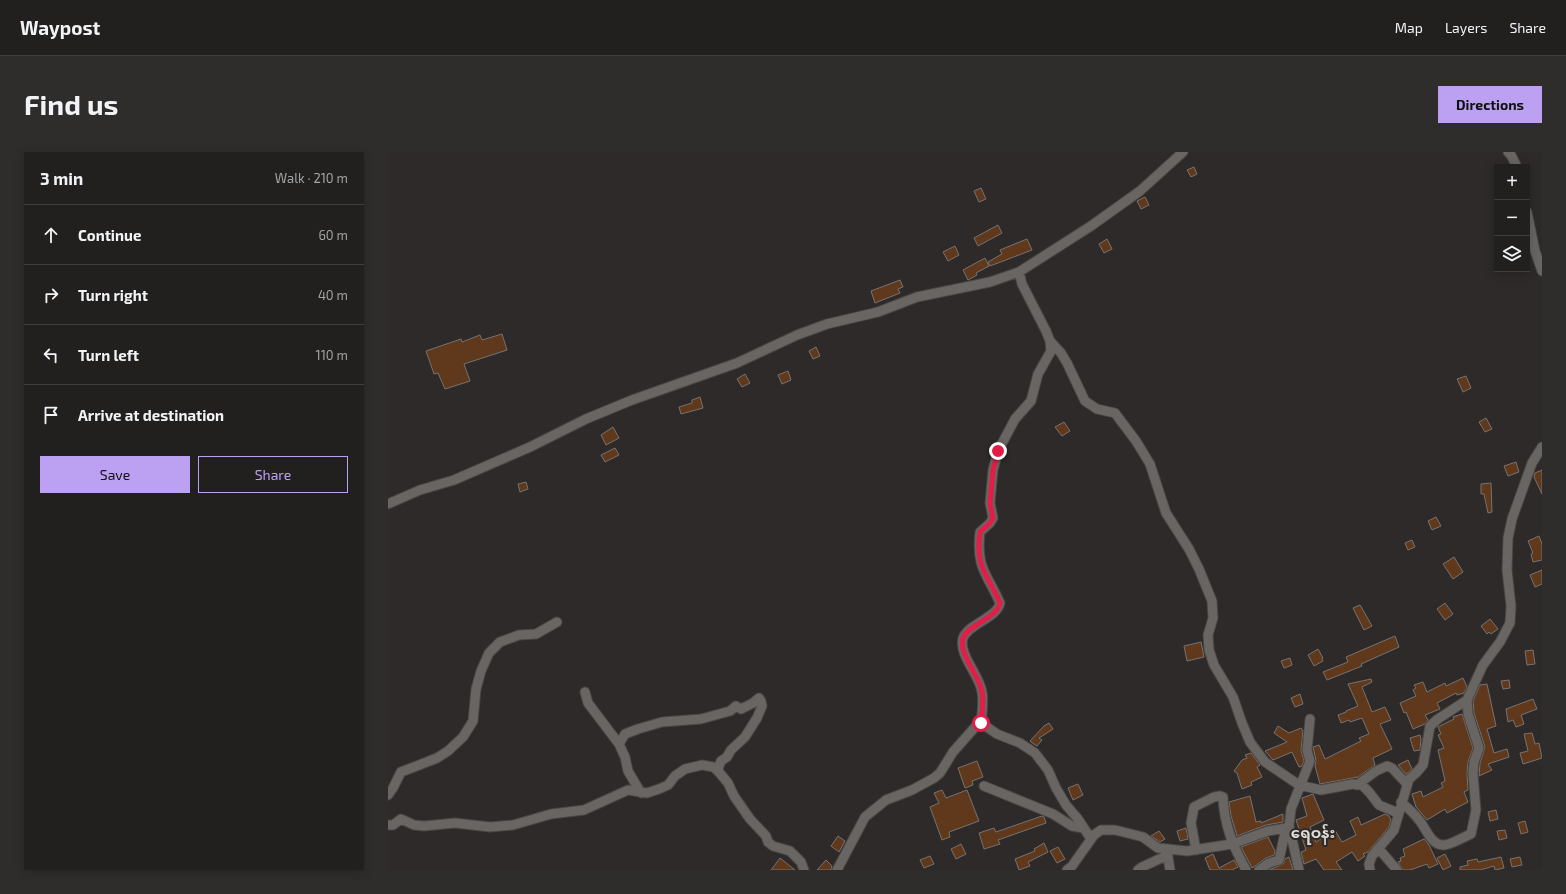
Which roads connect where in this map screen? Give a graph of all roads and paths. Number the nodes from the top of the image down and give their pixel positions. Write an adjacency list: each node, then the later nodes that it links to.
1 (1183, 152): 6 (street)
2 (1511, 153): 3 (street)
3 (1516, 164)
4 (1530, 227): 5 (street)
5 (1542, 271)
6 (1019, 272): 7 (street); 9 (street)
7 (1050, 341): 14 (street); 18 (street)
8 (1542, 447): 12 (street)
9 (388, 504)
10 (557, 622): 22 (street)
11 (584, 692): 15 (street)
12 (1466, 700): 17 (street); 23 (street)
13 (1310, 719): 18 (street)
14 (981, 723): 27 (street); 34 (street)
15 (618, 744): 16 (street); 21 (street)
16 (718, 771): 21 (street); 33 (street)
17 (1407, 784): 19 (street); 23 (street)
18 (1299, 785): 19 (street); 26 (street)
19 (1357, 785): 24 (street)
20 (984, 786): 27 (street)
21 (641, 793): 25 (street)
22 (388, 795)
23 (1401, 802): 24 (street)
24 (1398, 813): 30 (street)
25 (388, 825)
26 (1288, 827): 29 (street); 39 (street); 40 (street)
27 (1083, 828): 28 (street)
28 (1091, 839): 32 (street); 35 (street)
29 (1232, 844): 31 (street); 31 (street); 38 (street)
30 (1379, 849): 41 (street); 42 (street)
31 (1196, 850): 32 (street)
32 (1167, 852): 36 (street); 37 (street)
33 (804, 870)
34 (837, 870)
35 (1067, 870)
36 (1138, 870)
37 (1170, 870)
38 (1246, 870)
39 (1259, 870)
40 (1299, 870)
41 (1370, 870)
42 (1397, 870)

